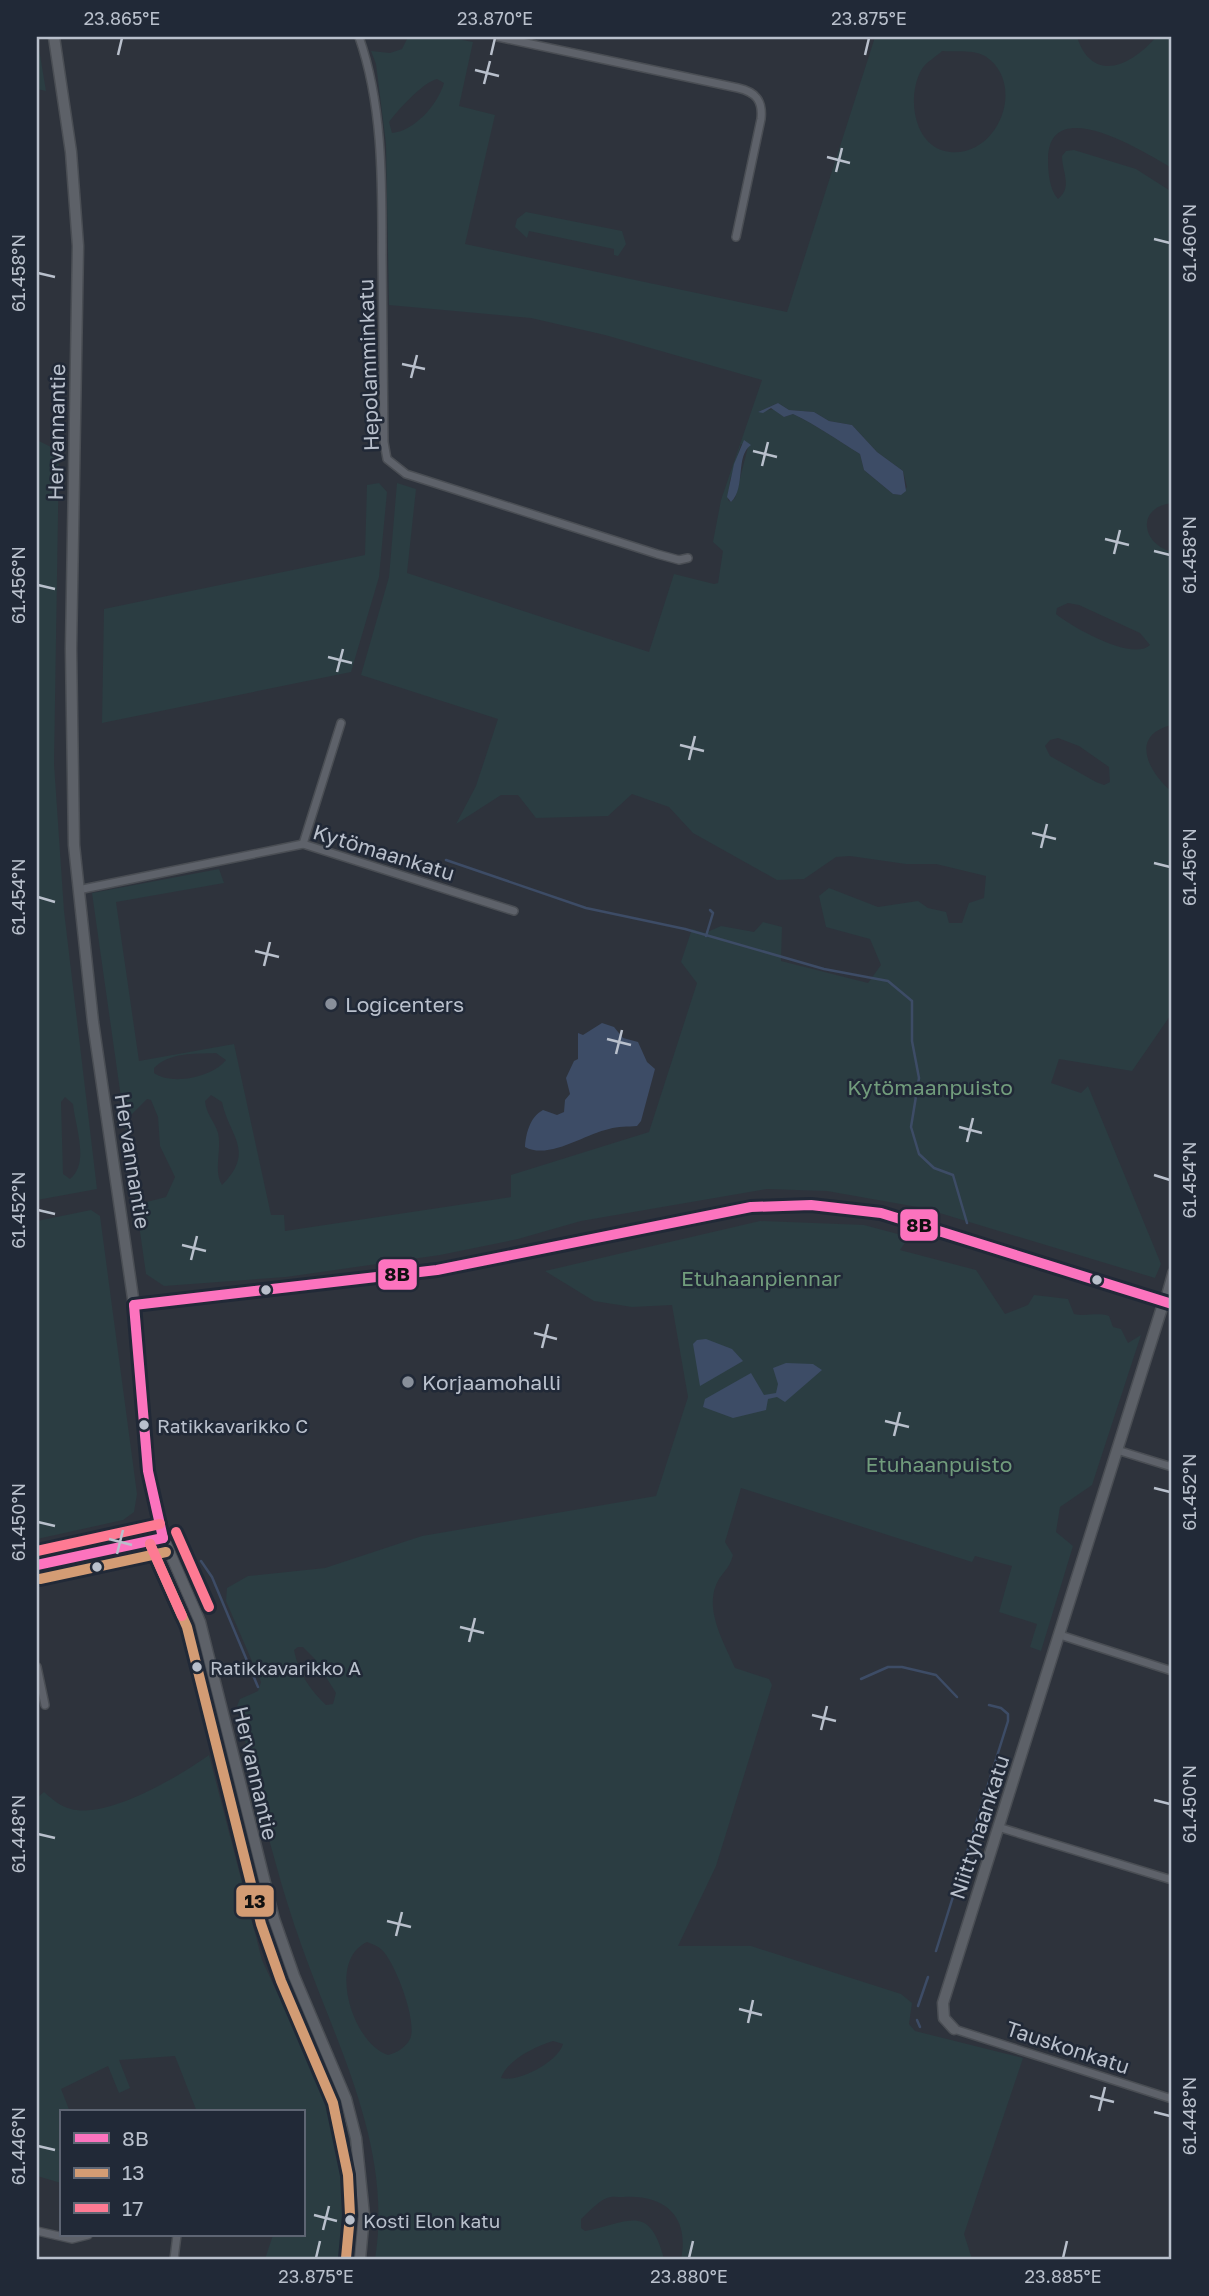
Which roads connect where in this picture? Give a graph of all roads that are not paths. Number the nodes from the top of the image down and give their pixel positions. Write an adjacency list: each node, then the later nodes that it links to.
1 (54, 37): 8 (main road, Hervannantie)
2 (359, 37): 5 (street, Hepolamminkatu)
3 (498, 37): 4 (street)
4 (736, 237)
5 (688, 558)
6 (341, 723): 7 (street)
7 (303, 844): 8 (street, Kytömaankatu); 9 (street, Kytömaankatu)
8 (78, 890): 12 (main road, Hervannantie)
9 (514, 911)
10 (1172, 1272): 11 (street, Niittyhaankatu)
11 (1168, 1303): 12 (main road); 13 (main road, Niittyhaankatu)
12 (134, 1305): 15 (main road, Hervannantie)
13 (1117, 1450): 14 (street); 17 (main road, Niittyhaankatu)
14 (1172, 1467)
15 (163, 1538): 16 (main road); 29 (main road, Hervannantie)
16 (37, 1565)
17 (1060, 1635): 19 (street); 21 (main road, Niittyhaankatu)
18 (37, 1667): 20 (street)
19 (1172, 1671)
20 (45, 1705)
21 (998, 1827): 22 (street); 23 (main road, Niittyhaankatu)
22 (1172, 1880)
23 (954, 2029): 24 (street, Tauskonkatu)
24 (1172, 2099)
25 (37, 2231): 26 (street)
26 (84, 2236)
27 (177, 2236): 28 (street)
28 (174, 2259)
29 (360, 2259)

